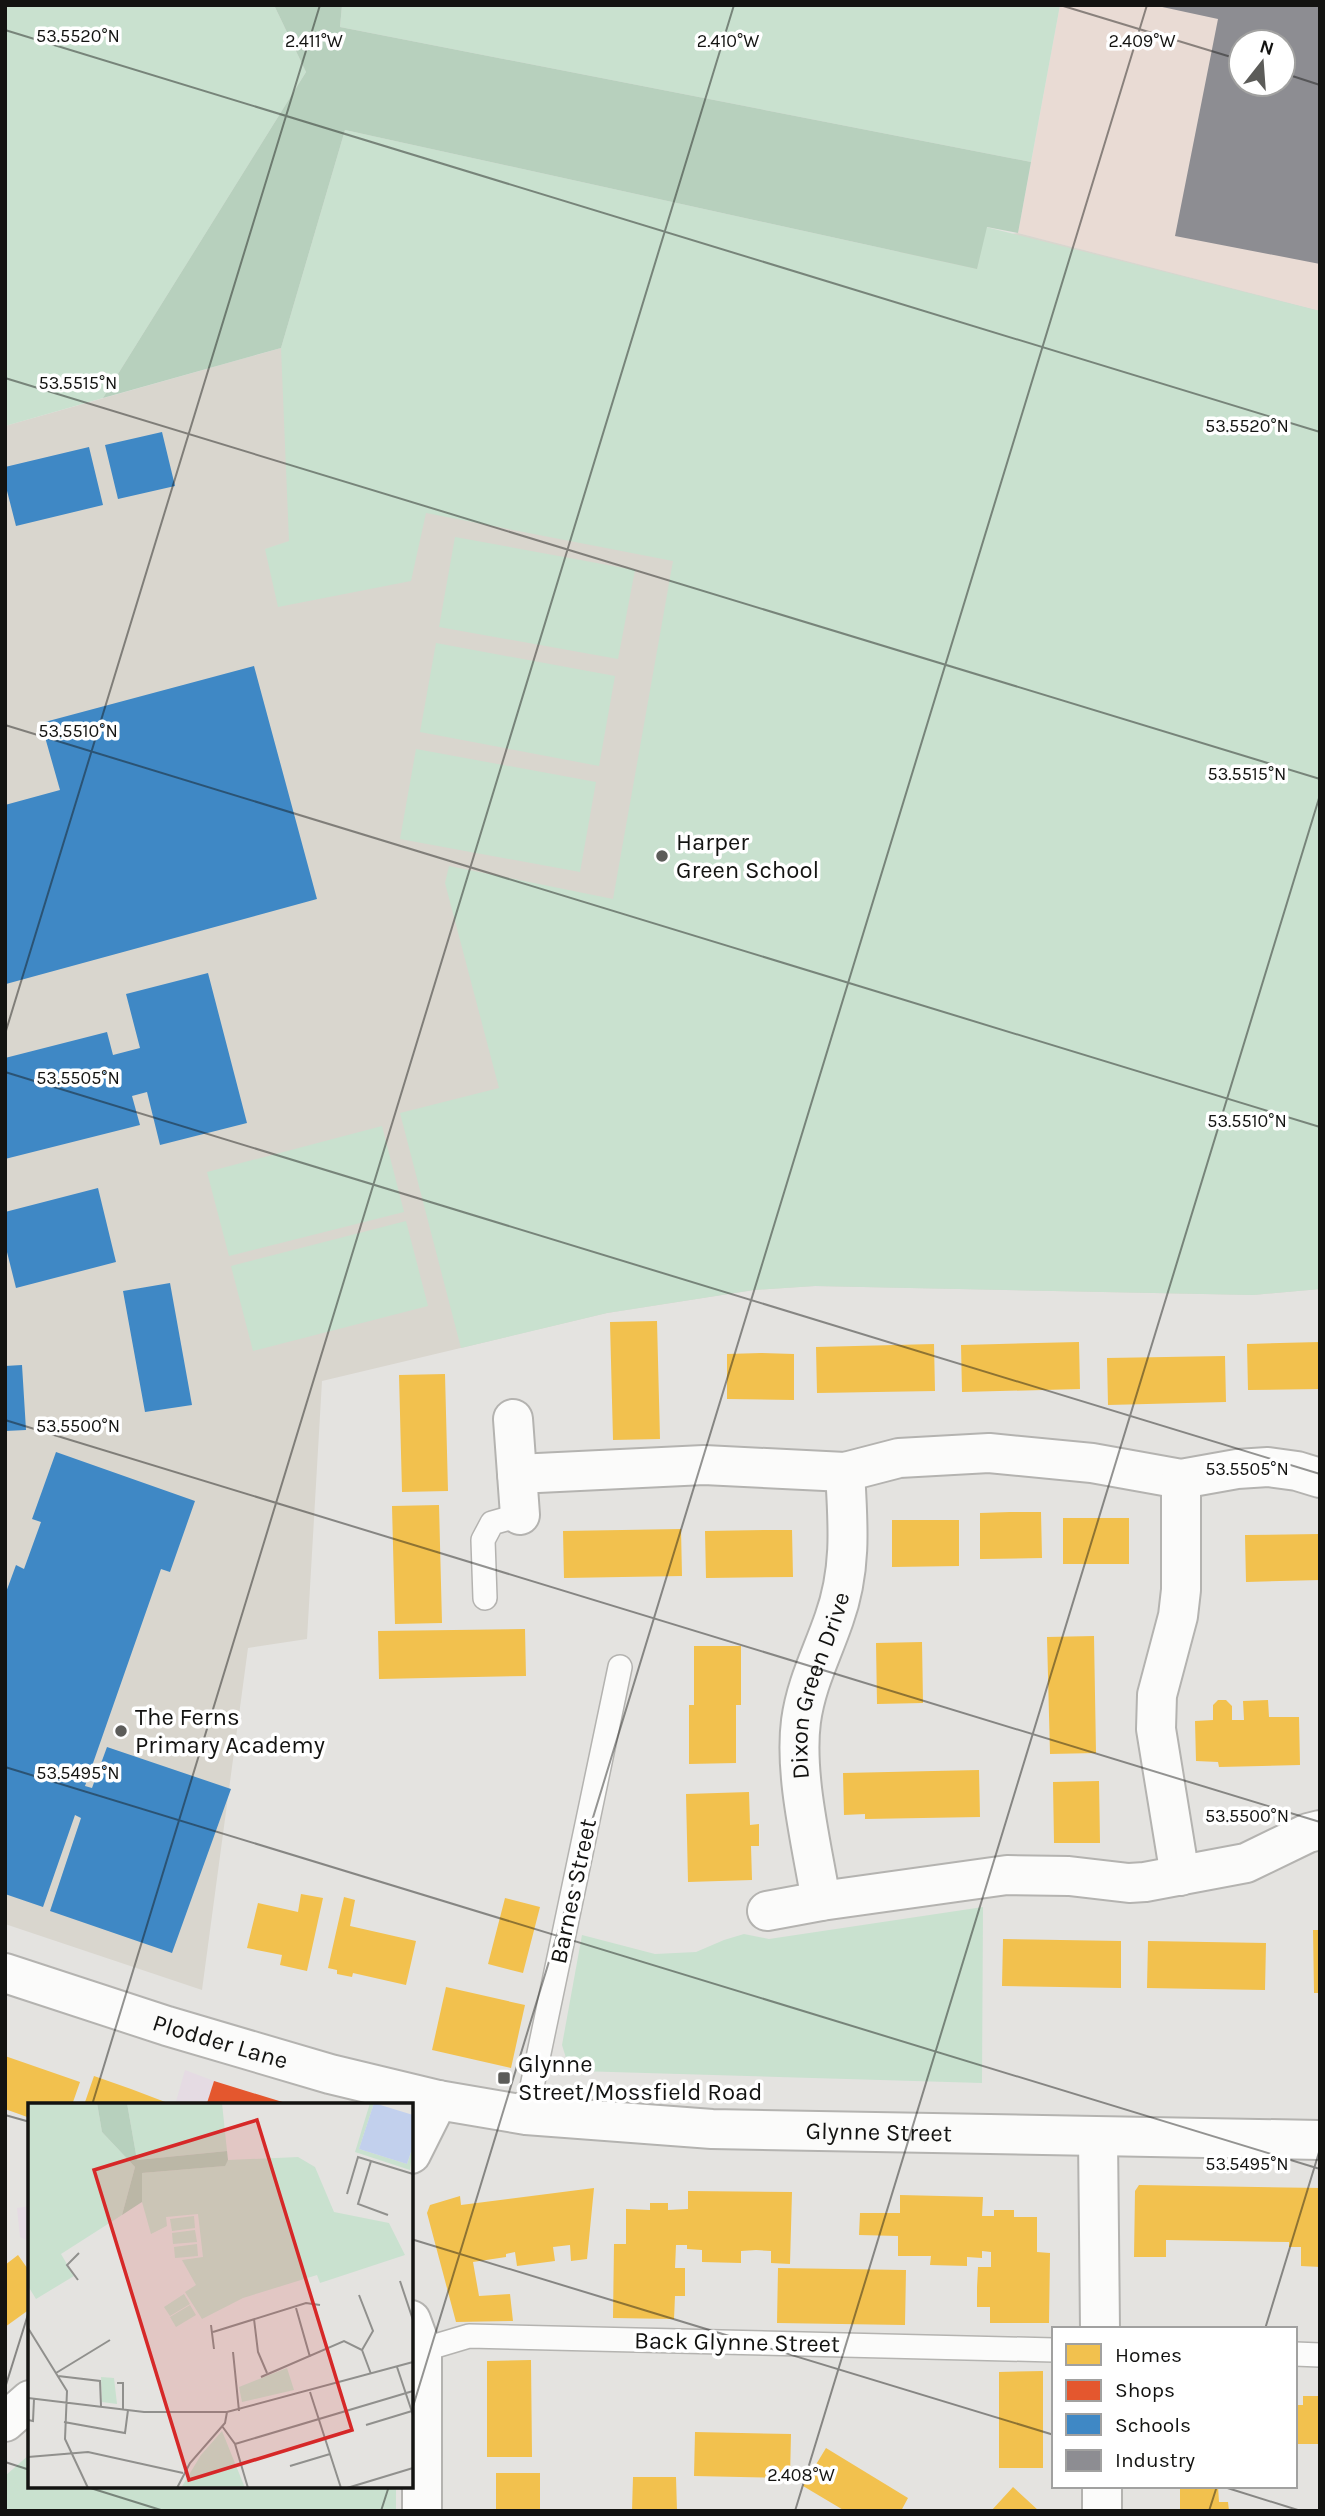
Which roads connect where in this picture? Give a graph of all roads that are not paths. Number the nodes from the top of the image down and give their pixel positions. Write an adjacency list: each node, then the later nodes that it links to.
1 (513, 1419): 3 (street)
2 (845, 1472): 3 (street); 5 (street); 11 (street, Dixon Green Drive)
3 (517, 1474): 6 (street)
4 (1320, 1478): 5 (street)
5 (1181, 1479): 10 (street)
6 (520, 1515): 7 (lane)
7 (485, 1598)
8 (620, 1667): 15 (lane, Barnes Street)
9 (1320, 1830): 10 (street)
10 (1180, 1876): 11 (street)
11 (821, 1900): 12 (street)
12 (767, 1911)
13 (5, 1973): 14 (street, Plodder Lane)
14 (438, 2100): 15 (street, Glynne Street); 18 (street)
15 (526, 2115): 16 (street, Glynne Street)
16 (1097, 2137): 17 (street, Glynne Street); 19 (street)
17 (1320, 2140)
18 (413, 2150)
19 (1100, 2327)
20 (416, 2335): 21 (lane, Back Glynne Street); 27 (street)
21 (1052, 2350)
22 (1297, 2354): 23 (lane)
23 (1320, 2355)
24 (28, 2402): 25 (street)
25 (5, 2422)
26 (1102, 2488): 28 (street)
27 (422, 2511)
28 (1102, 2511)

